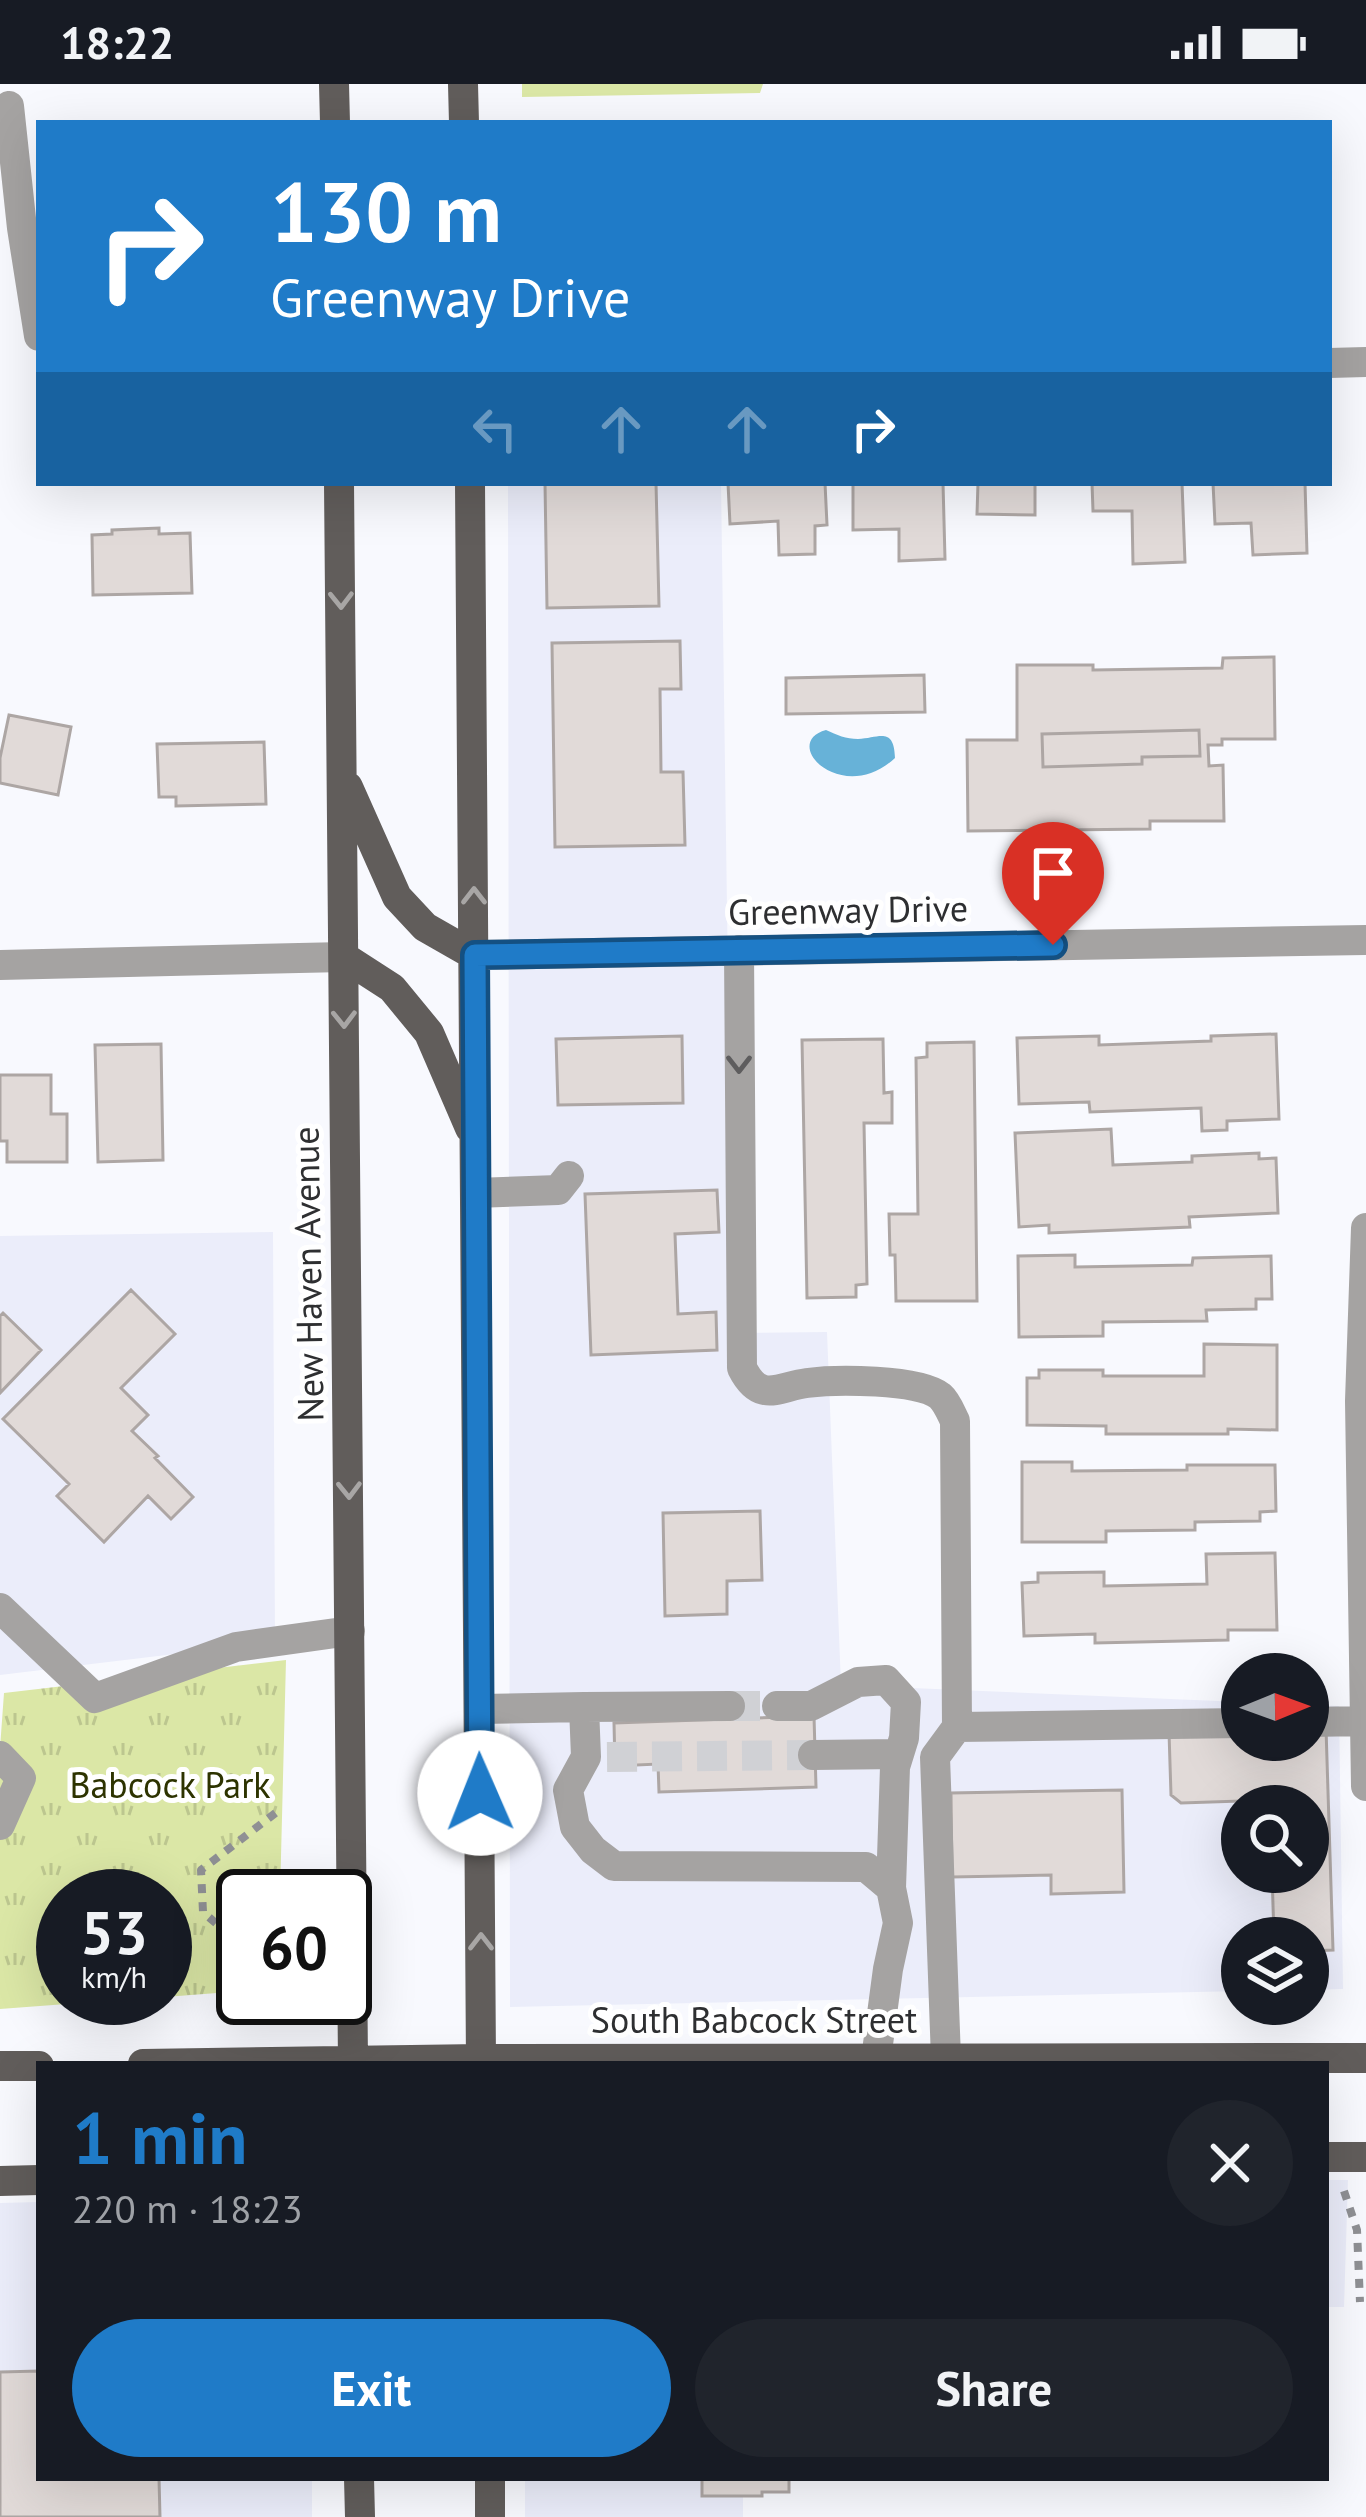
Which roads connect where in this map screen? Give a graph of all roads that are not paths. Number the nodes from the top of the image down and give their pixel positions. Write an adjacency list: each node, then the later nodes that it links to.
1 (334, 84): 4 (main road)
2 (463, 84): 5 (main road)
3 (9, 106): 6 (street)
4 (335, 120)
5 (464, 120)
6 (36, 317)
7 (1366, 362): 8 (street)
8 (1332, 363)
9 (340, 486): 11 (main road, New Haven Avenue, one-way to 11)
10 (470, 486): 14 (main road, one-way to 10)
11 (343, 776): 14 (main road); 15 (main road, New Haven Avenue)
12 (1366, 940): 13 (street, Greenway Drive)
13 (739, 950): 14 (street, Greenway Drive); 32 (street, one-way to 32)
14 (475, 955): 17 (main road)
15 (344, 957): 16 (street); 17 (main road); 23 (main road, New Haven Avenue, one-way to 23)
16 (0, 965)
17 (475, 1139): 19 (main road)
18 (569, 1176): 19 (street)
19 (475, 1192): 28 (main road)
20 (1366, 1228): 21 (street)
21 (1363, 1401): 24 (street)
22 (0, 1609): 23 (street)
23 (350, 1631): 42 (main road, New Haven Avenue)
24 (1365, 1681): 29 (street)
25 (584, 1706): 26 (street); 28 (street); 38 (street)
26 (730, 1706)
27 (777, 1706): 33 (street)
28 (479, 1709): 43 (main road, one-way to 28)
29 (1365, 1721): 30 (street); 36 (street)
30 (1329, 1722)
31 (1221, 1723): 32 (street)
32 (957, 1726): 41 (street)
33 (899, 1754): 34 (street); 38 (street)
34 (813, 1755)
35 (0, 1756): 37 (street)
36 (1366, 1786)
37 (0, 1825)
38 (891, 1888): 40 (street)
39 (1366, 2058): 41 (main road, South Babcock Street)
40 (876, 2059): 41 (main road, South Babcock Street); 43 (main road, South Babcock Street)
41 (946, 2059)
42 (352, 2061)
43 (481, 2061)
44 (0, 2066): 45 (main road)
45 (36, 2066)
46 (1329, 2157): 47 (main road)
47 (1366, 2157)
48 (36, 2180): 49 (main road)
49 (0, 2181)
50 (359, 2481): 52 (main road)
51 (490, 2481): 53 (main road)
52 (360, 2517)
53 (490, 2517)

